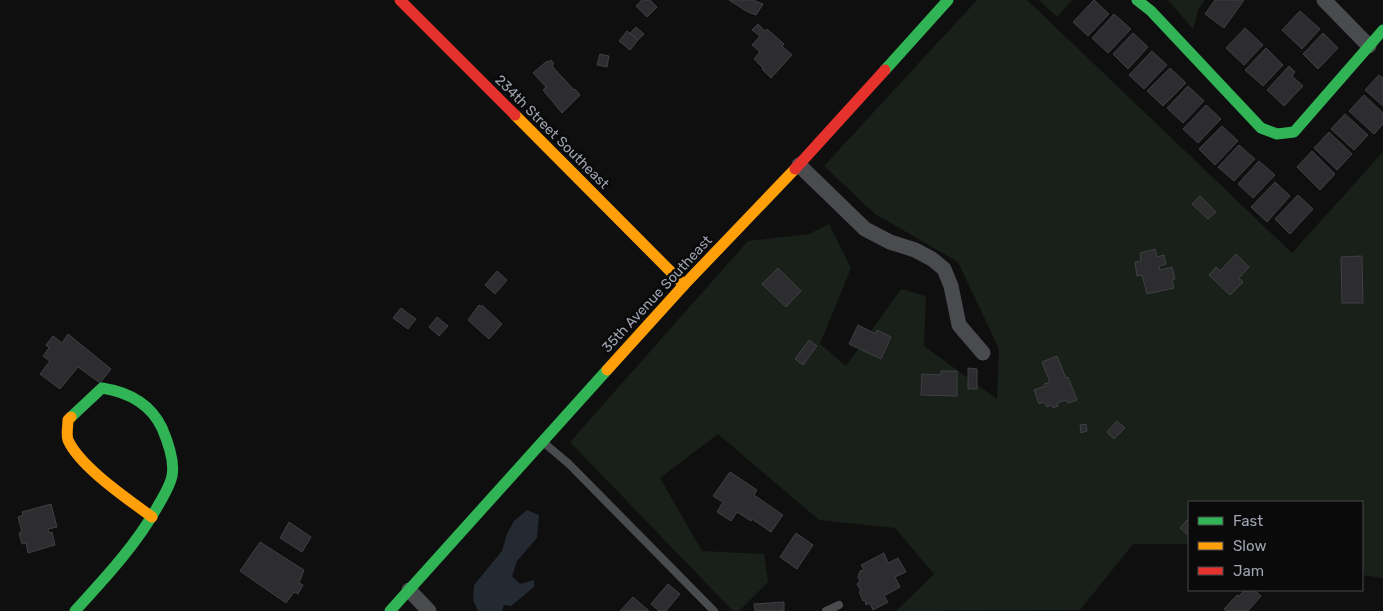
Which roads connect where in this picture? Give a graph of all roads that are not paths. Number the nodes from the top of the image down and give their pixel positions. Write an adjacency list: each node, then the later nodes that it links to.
1 (400, 0): 8 (street, 234th Street Southeast)
2 (948, 0): 7 (street, 35th Avenue Southeast)
3 (1137, 0): 6 (street)
4 (1324, 0): 6 (street)
5 (1383, 30): 6 (street)
6 (1369, 46)
7 (799, 165): 8 (street, 35th Avenue Southeast); 9 (street)
8 (684, 285): 10 (street, 35th Avenue Southeast)
9 (983, 353)
10 (543, 442): 12 (street, 35th Avenue Southeast); 17 (lane)
11 (152, 518): 11 (street); 14 (street)
12 (410, 590): 15 (street, 35th Avenue Southeast); 16 (street)
13 (840, 605): 18 (lane)
14 (75, 611)
15 (390, 611)
16 (429, 611)
17 (714, 611)
18 (826, 611)

